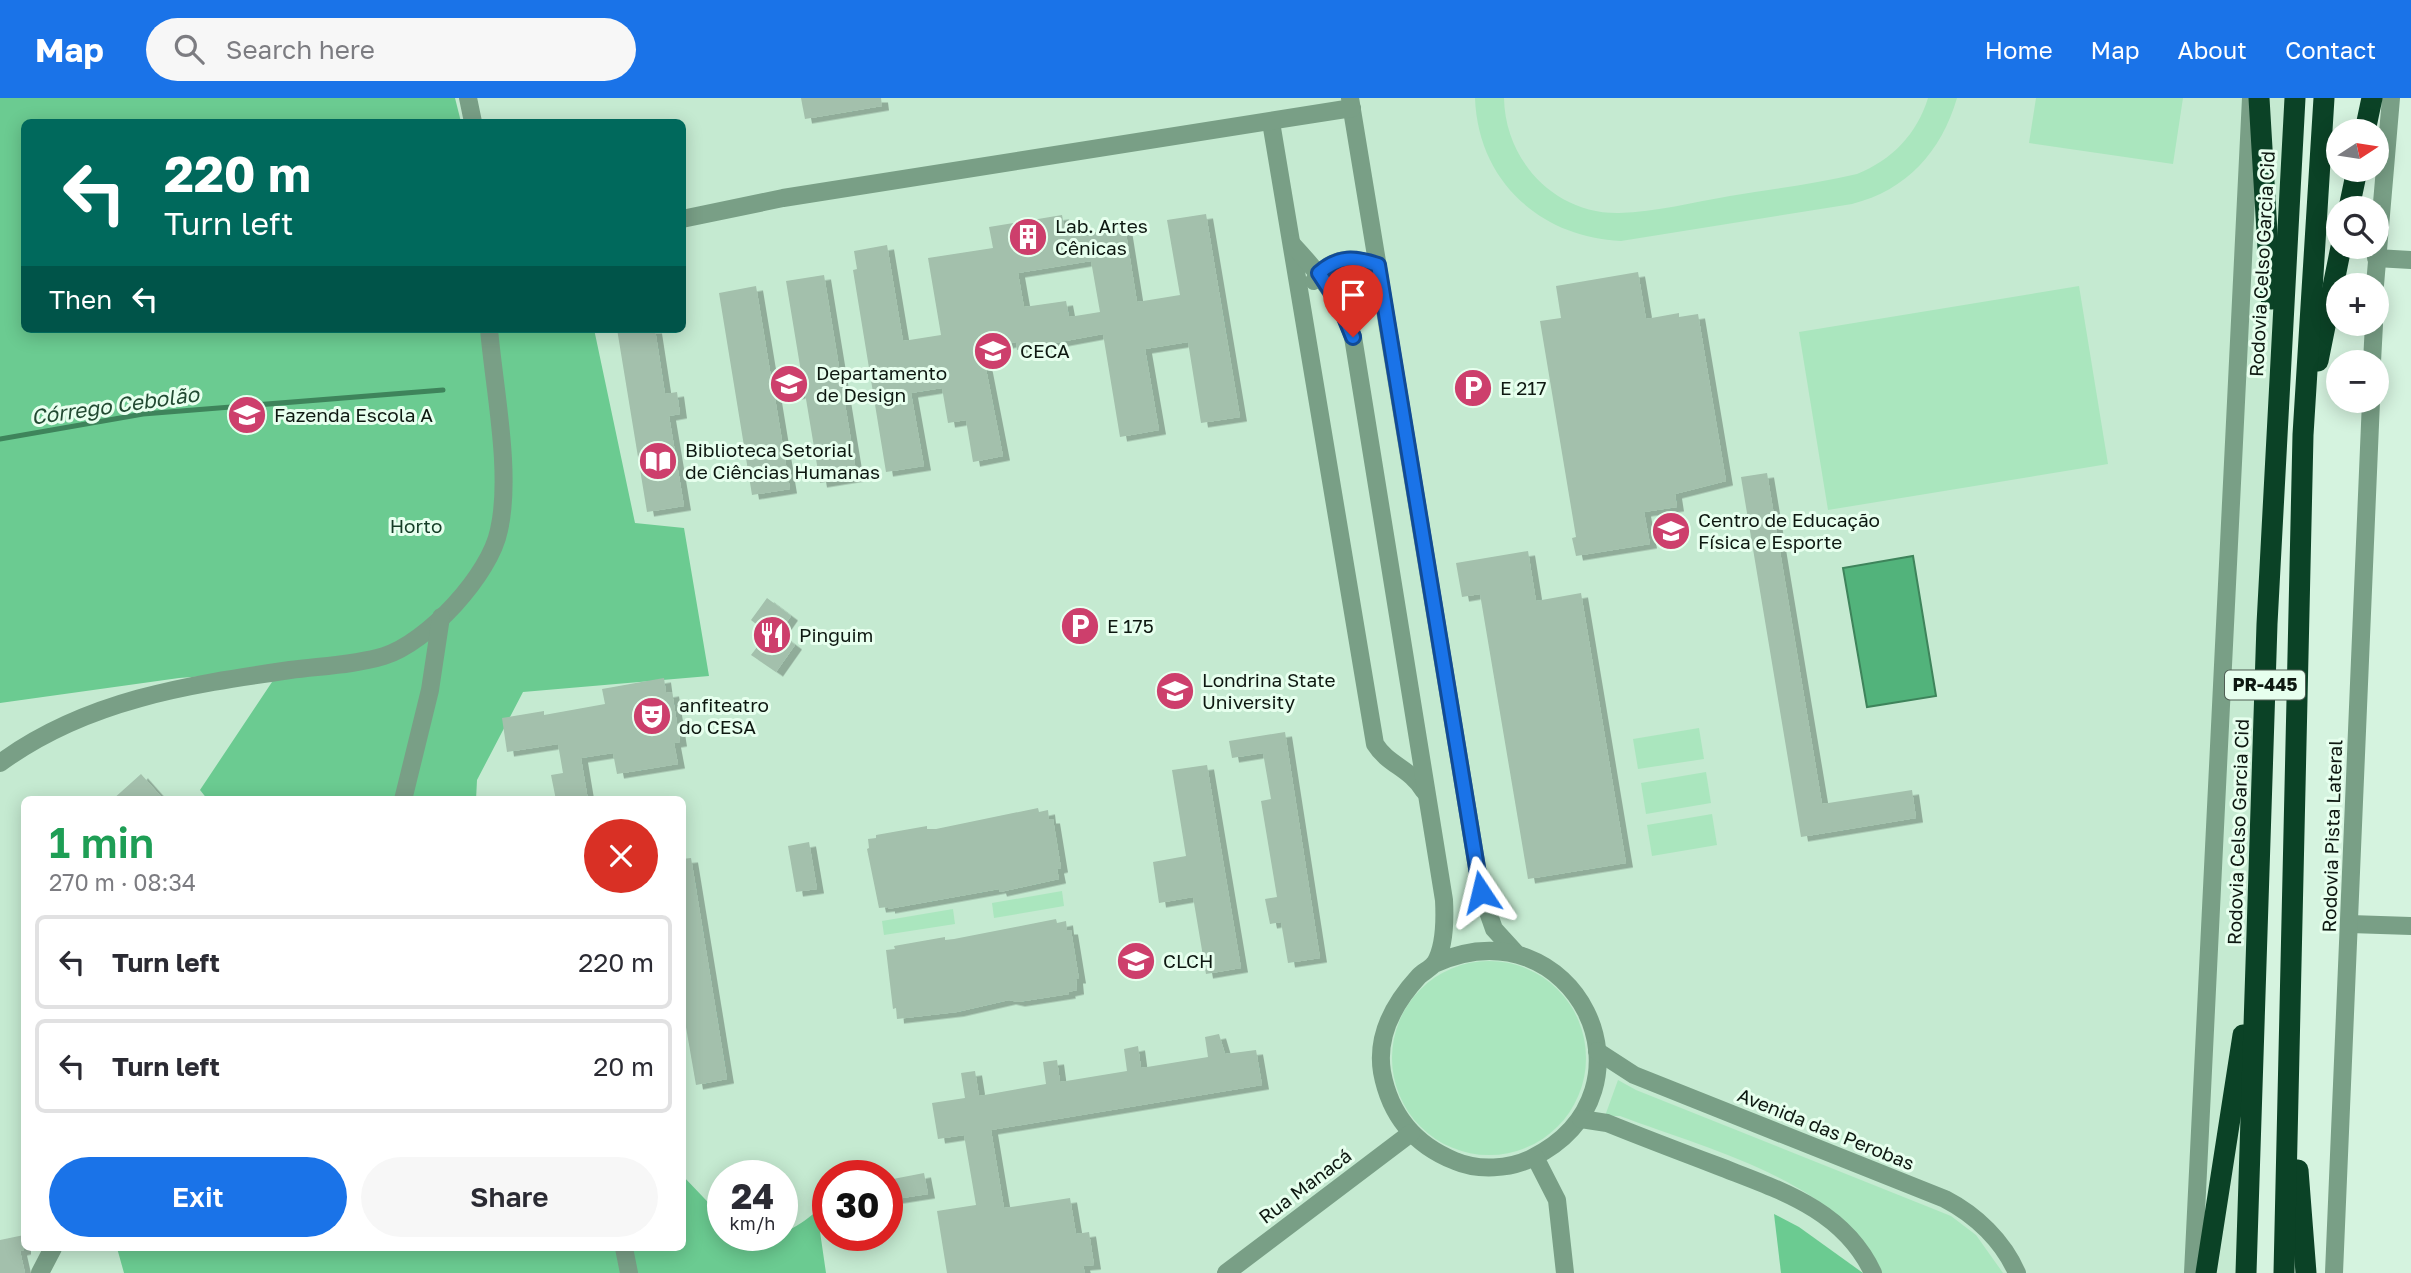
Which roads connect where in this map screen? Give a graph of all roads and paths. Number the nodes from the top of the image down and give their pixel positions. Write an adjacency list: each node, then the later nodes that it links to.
1 (468, 98): 9 (street)
2 (2251, 98): 47 (street, PR-445)
3 (2259, 98): 22 (highway)
4 (2294, 98): 22 (highway, Rodovia Celso Garcia Cid / PR-445)
5 (2324, 98): 24 (highway, PR-445)
6 (2372, 98): 10 (highway)
7 (2391, 98): 12 (street)
8 (1351, 103): 11 (street); 18 (street)
9 (473, 119)
10 (2368, 119)
11 (1271, 122): 13 (street); 14 (street)
12 (2382, 196)
13 (686, 218)
14 (1292, 244): 19 (street); 20 (street)
15 (2339, 259): 24 (highway)
16 (2389, 259): 17 (street)
17 (2411, 260)
18 (1378, 265): 19 (street); 32 (street)
19 (1319, 273): 20 (street); 28 (street)
20 (1301, 300): 28 (street)
21 (488, 333): 25 (street)
22 (2277, 400): 31 (highway, Rodovia Celso Garcia Cid / PR-445)
23 (2371, 413): 29 (street, Rodovia Pista Lateral)
24 (2303, 435): 35 (highway, PR-445)
25 (441, 617): 26 (street); 27 (street)
26 (0, 763)
27 (404, 796)
28 (1428, 799): 33 (street)
29 (2350, 924): 30 (street); 52 (street, Rodovia Pista Lateral)
30 (2411, 926)
31 (2257, 943): 48 (highway); 49 (highway, Rodovia Celso Garcia Cid / PR-445)
32 (1515, 952): 33 (street); 34 (street)
33 (1434, 964): 37 (street)
34 (1597, 1051): 36 (street); 46 (street, Avenida das Perobas)
35 (2289, 1054): 50 (highway, PR-445); 51 (highway)
36 (1581, 1119): 38 (street); 45 (street)
37 (1411, 1133): 38 (street); 43 (street, Rua Manacá)
38 (1535, 1157): 44 (street)
39 (51, 1251): 41 (street)
40 (625, 1251): 42 (street)
41 (40, 1273)
42 (629, 1273)
43 (1226, 1273)
44 (1565, 1273)
45 (1873, 1273)
46 (2017, 1273)
47 (2193, 1273)
48 (2206, 1273)
49 (2246, 1273)
50 (2284, 1273)
51 (2306, 1273)
52 (2334, 1273)

